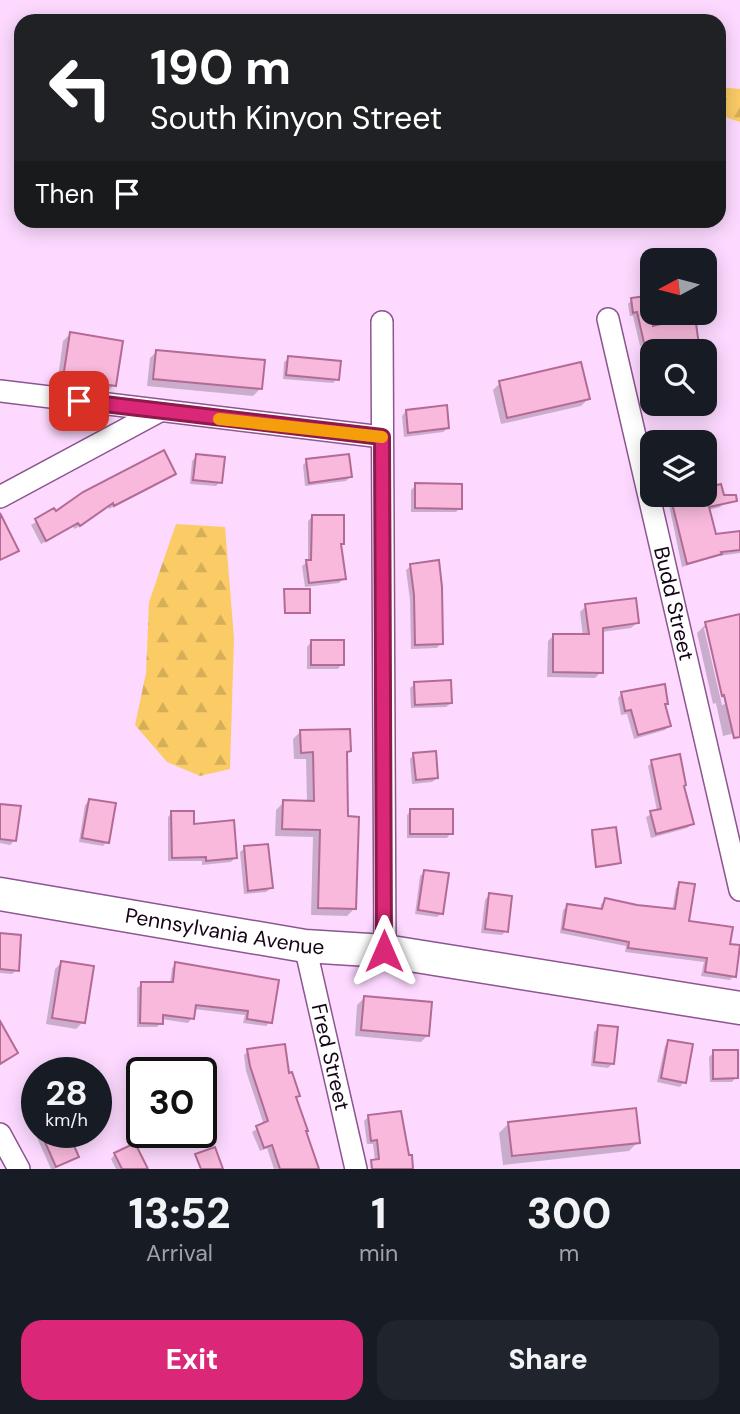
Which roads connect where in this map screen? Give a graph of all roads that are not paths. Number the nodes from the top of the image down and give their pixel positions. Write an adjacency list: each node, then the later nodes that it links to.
1 (608, 318): 7 (street, Budd Street)
2 (382, 322): 5 (street)
3 (0, 391): 4 (street)
4 (158, 412): 5 (street); 6 (street)
5 (382, 437): 10 (street)
6 (0, 497)
7 (740, 890)
8 (0, 894): 9 (main road, Pennsylvania Avenue)
9 (305, 946): 10 (main road, Pennsylvania Avenue); 14 (street, Fred Street)
10 (384, 951): 11 (main road, Pennsylvania Avenue)
11 (740, 1008)
12 (0, 1134): 13 (street)
13 (19, 1169)
14 (356, 1169)

